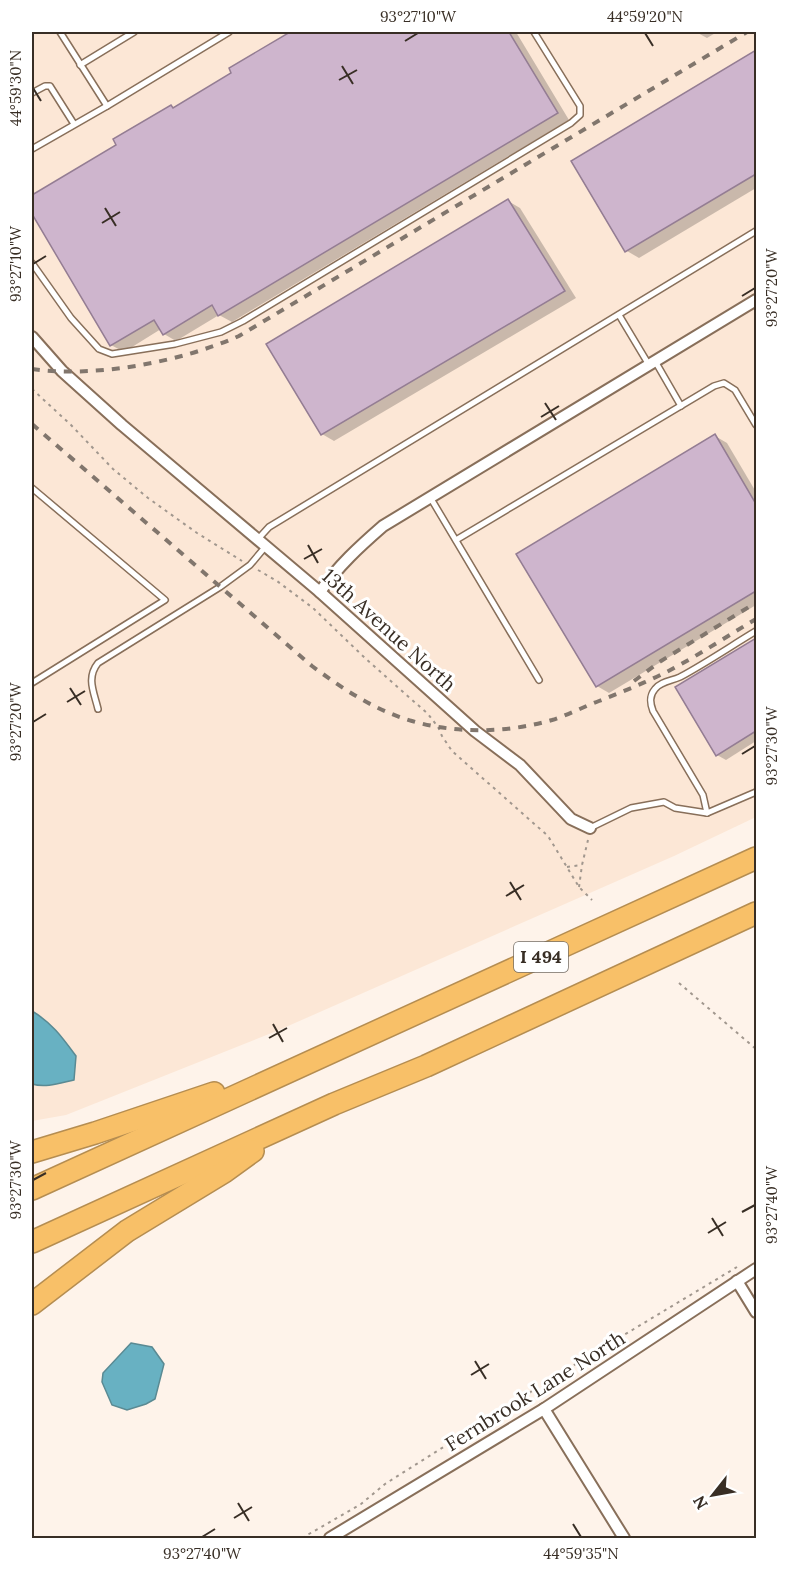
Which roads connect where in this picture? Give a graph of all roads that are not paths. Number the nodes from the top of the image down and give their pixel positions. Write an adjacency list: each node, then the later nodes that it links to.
1 (60, 32): 5 (lane)
2 (134, 32): 5 (lane)
3 (229, 32): 7 (lane)
4 (534, 32): 11 (lane)
5 (80, 65): 7 (lane)
6 (32, 93): 8 (lane)
7 (106, 106): 8 (lane)
8 (74, 124): 9 (lane)
9 (32, 149)
10 (756, 231): 13 (lane)
11 (32, 263)
12 (756, 300): 15 (street)
13 (619, 315): 15 (lane); 21 (lane)
14 (32, 337): 21 (street, 13th Avenue North)
15 (652, 363): 16 (lane); 19 (street)
16 (681, 406): 17 (lane); 20 (lane)
17 (756, 425)
18 (32, 488): 25 (lane)
19 (430, 497): 20 (lane); 22 (street)
20 (456, 540): 24 (lane)
21 (262, 542): 22 (street, 13th Avenue North); 26 (lane)
22 (320, 592): 29 (street, 13th Avenue North)
23 (756, 631): 28 (lane)
24 (539, 680)
25 (32, 683)
26 (98, 709)
27 (756, 792): 28 (lane)
28 (707, 813): 29 (lane)
29 (590, 828)
30 (756, 858): 32 (highway, I 494)
31 (756, 913): 33 (highway, I 494)
32 (325, 1055): 34 (highway); 35 (highway, I 494)
33 (288, 1125): 36 (highway, I 494); 39 (highway)
34 (32, 1152)
35 (32, 1189)
36 (32, 1242)
37 (756, 1269): 38 (street, Fernbrook Lane North)
38 (737, 1281): 40 (street); 41 (street, Fernbrook Lane North)
39 (32, 1304)
40 (756, 1312)
41 (544, 1409): 42 (street, Fernbrook Lane North); 43 (street)
42 (330, 1539)
43 (624, 1539)

